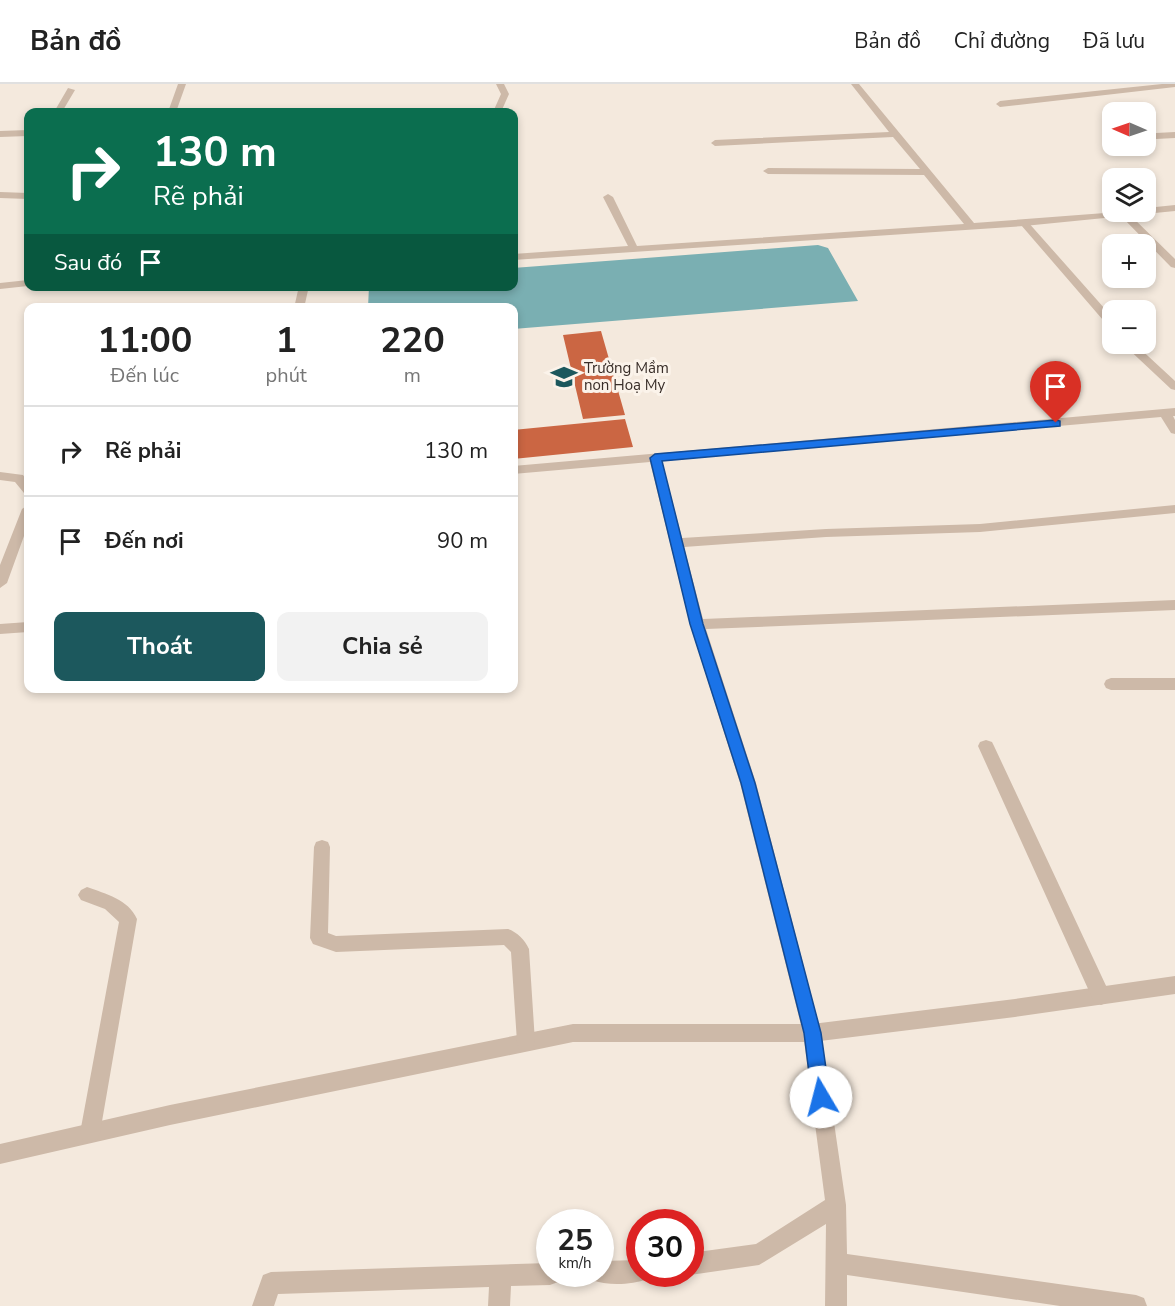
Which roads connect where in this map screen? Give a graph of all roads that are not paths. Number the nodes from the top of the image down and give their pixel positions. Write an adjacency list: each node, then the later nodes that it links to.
1 (182, 84): 8 (street)
2 (500, 84): 9 (street)
3 (855, 84): 12 (street)
4 (1175, 85): 6 (street)
5 (71, 90): 7 (street)
6 (999, 104)
7 (60, 108)
8 (173, 108)
9 (499, 108)
10 (24, 133): 11 (street)
11 (0, 134)
12 (896, 134): 15 (street); 17 (street)
13 (1175, 135): 14 (street)
14 (1156, 136)
15 (715, 143)
16 (768, 171): 17 (street)
17 (926, 172): 26 (street)
18 (0, 195): 19 (street)
19 (24, 196)
20 (608, 198): 27 (street)
21 (1175, 208): 22 (street)
22 (1156, 210)
23 (1102, 216): 25 (street)
24 (1132, 222): 29 (street)
25 (1024, 223): 26 (street); 32 (street)
26 (971, 226): 27 (street)
27 (634, 249): 28 (street)
28 (518, 257)
29 (1175, 265)
30 (24, 283): 31 (street)
31 (0, 286)
32 (1102, 312)
33 (1140, 354): 34 (street)
34 (1175, 387)
35 (1170, 412): 36 (street); 37 (street)
36 (1175, 430)
37 (655, 458): 38 (street); 43 (street)
38 (518, 470)
39 (0, 476): 40 (street)
40 (24, 485)
41 (1175, 509): 43 (street)
42 (24, 520): 44 (street)
43 (677, 543): 46 (street)
44 (0, 583)
45 (1175, 605): 46 (street)
46 (697, 624): 56 (street)
47 (24, 627): 48 (street)
48 (0, 629)
49 (1111, 684): 50 (street)
50 (1175, 684)
51 (986, 746): 55 (street)
52 (322, 847): 57 (street)
53 (87, 895): 58 (street)
54 (1175, 985): 55 (street)
55 (1101, 996): 56 (street)
56 (812, 1033): 57 (street); 60 (street)
57 (526, 1042): 58 (street)
58 (90, 1134): 59 (street)
59 (0, 1154)
60 (836, 1205): 61 (street); 62 (street)
61 (704, 1262)
62 (836, 1263): 67 (street); 68 (street)
63 (536, 1274): 64 (street)
64 (501, 1275): 65 (street); 66 (street)
65 (264, 1306)
66 (499, 1306)
67 (836, 1306)
68 (1136, 1306)

